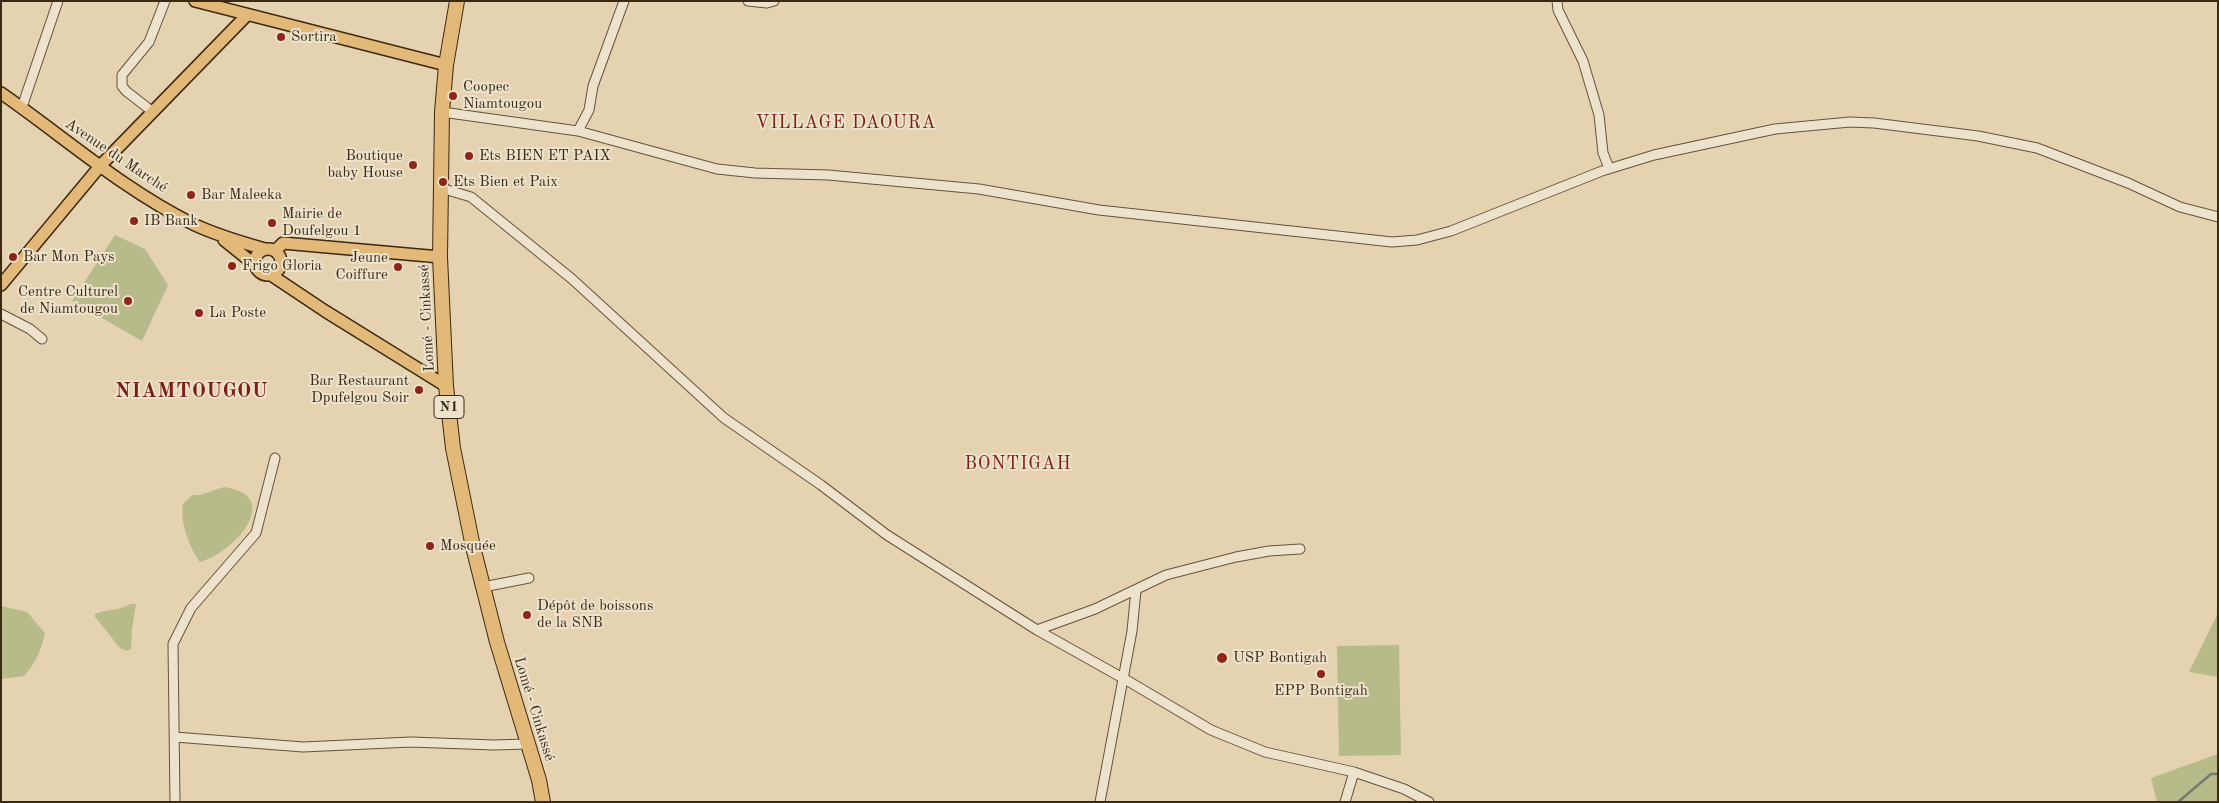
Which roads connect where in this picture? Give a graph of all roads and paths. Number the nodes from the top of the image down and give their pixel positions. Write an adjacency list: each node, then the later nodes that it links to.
1 (58, 1): 13 (street)
2 (165, 1): 14 (street)
3 (194, 1): 9 (main road)
4 (457, 1): 11 (highway, Lomé - Cinkassé / N1)
5 (624, 1): 16 (street)
6 (748, 1): 7 (street)
7 (774, 1)
8 (1557, 1): 18 (street)
9 (215, 4): 10 (main road)
10 (247, 15): 11 (main road); 14 (main road)
11 (446, 65): 15 (highway, Lomé - Cinkassé / N1)
12 (1, 93): 13 (main road, Avenue du Marché)
13 (22, 107): 17 (main road, Avenue du Marché)
14 (153, 112): 17 (main road)
15 (442, 112): 16 (street); 19 (highway, Lomé - Cinkassé / N1)
16 (578, 131): 18 (street)
17 (101, 165): 21 (main road, Avenue du Marché); 26 (main road)
18 (1609, 168): 20 (street)
19 (441, 188): 23 (highway, Lomé - Cinkassé / N1); 35 (street)
20 (2218, 217)
21 (219, 236): 22 (main road, Avenue du Marché); 24 (main road, Avenue du Marché)
22 (270, 250): 23 (main road); 24 (main road); 25 (main road)
23 (440, 257): 29 (highway, Lomé - Cinkassé / N1)
24 (255, 265): 25 (main road)
25 (271, 275): 29 (main road)
26 (1, 284)
27 (1, 314): 28 (street)
28 (42, 339)
29 (446, 386): 33 (highway, Lomé - Cinkassé / N1)
30 (276, 458): 37 (street)
31 (1300, 549): 34 (street)
32 (529, 578): 33 (street)
33 (483, 587): 38 (highway, Lomé - Cinkassé / N1)
34 (1136, 590): 35 (street); 36 (street)
35 (1037, 630): 36 (street)
36 (1122, 677): 39 (street); 42 (street)
37 (175, 737): 38 (street); 40 (street)
38 (527, 744): 41 (highway, Lomé - Cinkassé / N1)
39 (1354, 772): 43 (street); 44 (street)
40 (175, 802)
41 (543, 802)
42 (1100, 802)
43 (1345, 802)
44 (1429, 802)

